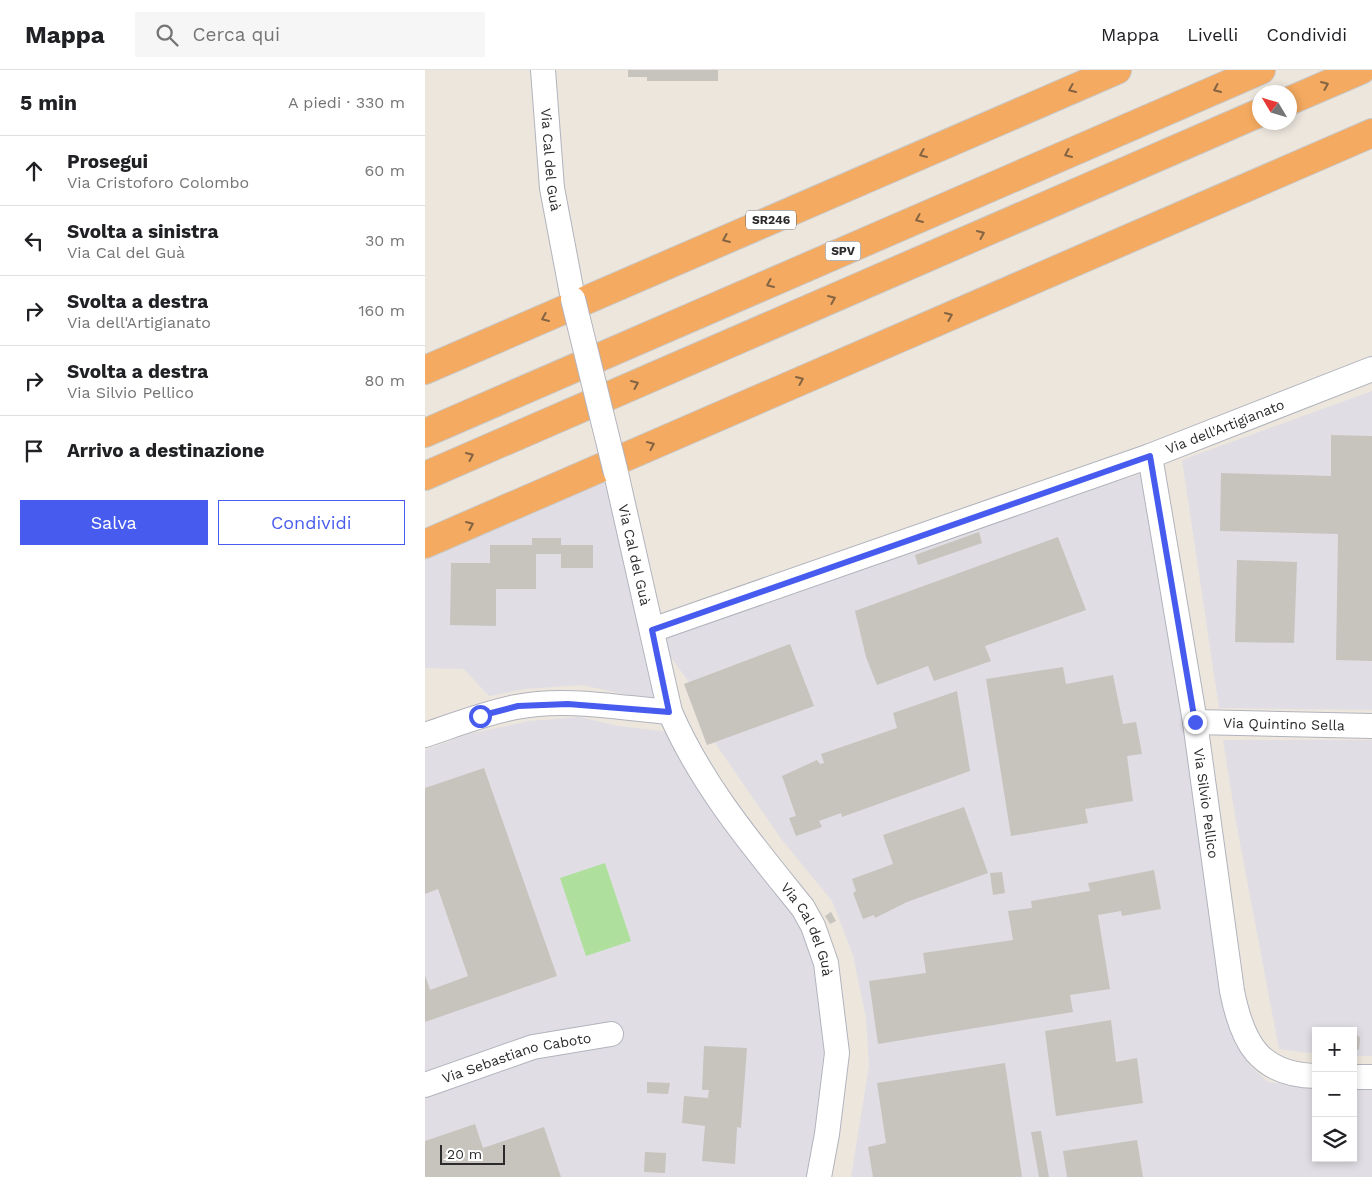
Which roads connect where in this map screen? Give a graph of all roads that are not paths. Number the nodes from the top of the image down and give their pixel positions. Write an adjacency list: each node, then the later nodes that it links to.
1 (543, 70): 14 (street, Via Cal del Guà, bridge)
2 (1117, 70): 9 (highway, SR246, one-way to 9)
3 (1261, 70): 10 (highway, SPV, one-way to 10)
4 (1361, 70): 5 (highway, one-way to 4)
5 (1297, 98)
6 (1252, 117): 12 (highway, one-way to 6)
7 (1372, 133): 13 (highway, one-way to 7)
8 (1372, 369): 11 (street, Via dell'Artigianato)
9 (425, 370)
10 (425, 433)
11 (1150, 456): 14 (street, Via dell'Artigianato); 16 (street, Via Silvio Pellico)
12 (425, 476)
13 (425, 544)
14 (652, 630): 15 (street, Via Cal del Guà)
15 (669, 712): 18 (street); 24 (street, Via Cal del Guà)
16 (1195, 722): 17 (street, Via Quintino Sella); 20 (street, Via Silvio Pellico)
17 (1372, 726)
18 (425, 735)
19 (611, 1034): 23 (street, Via Sebastiano Caboto)
20 (1312, 1076)
21 (1357, 1077): 22 (street)
22 (1372, 1077)
23 (425, 1085)
24 (819, 1177)

